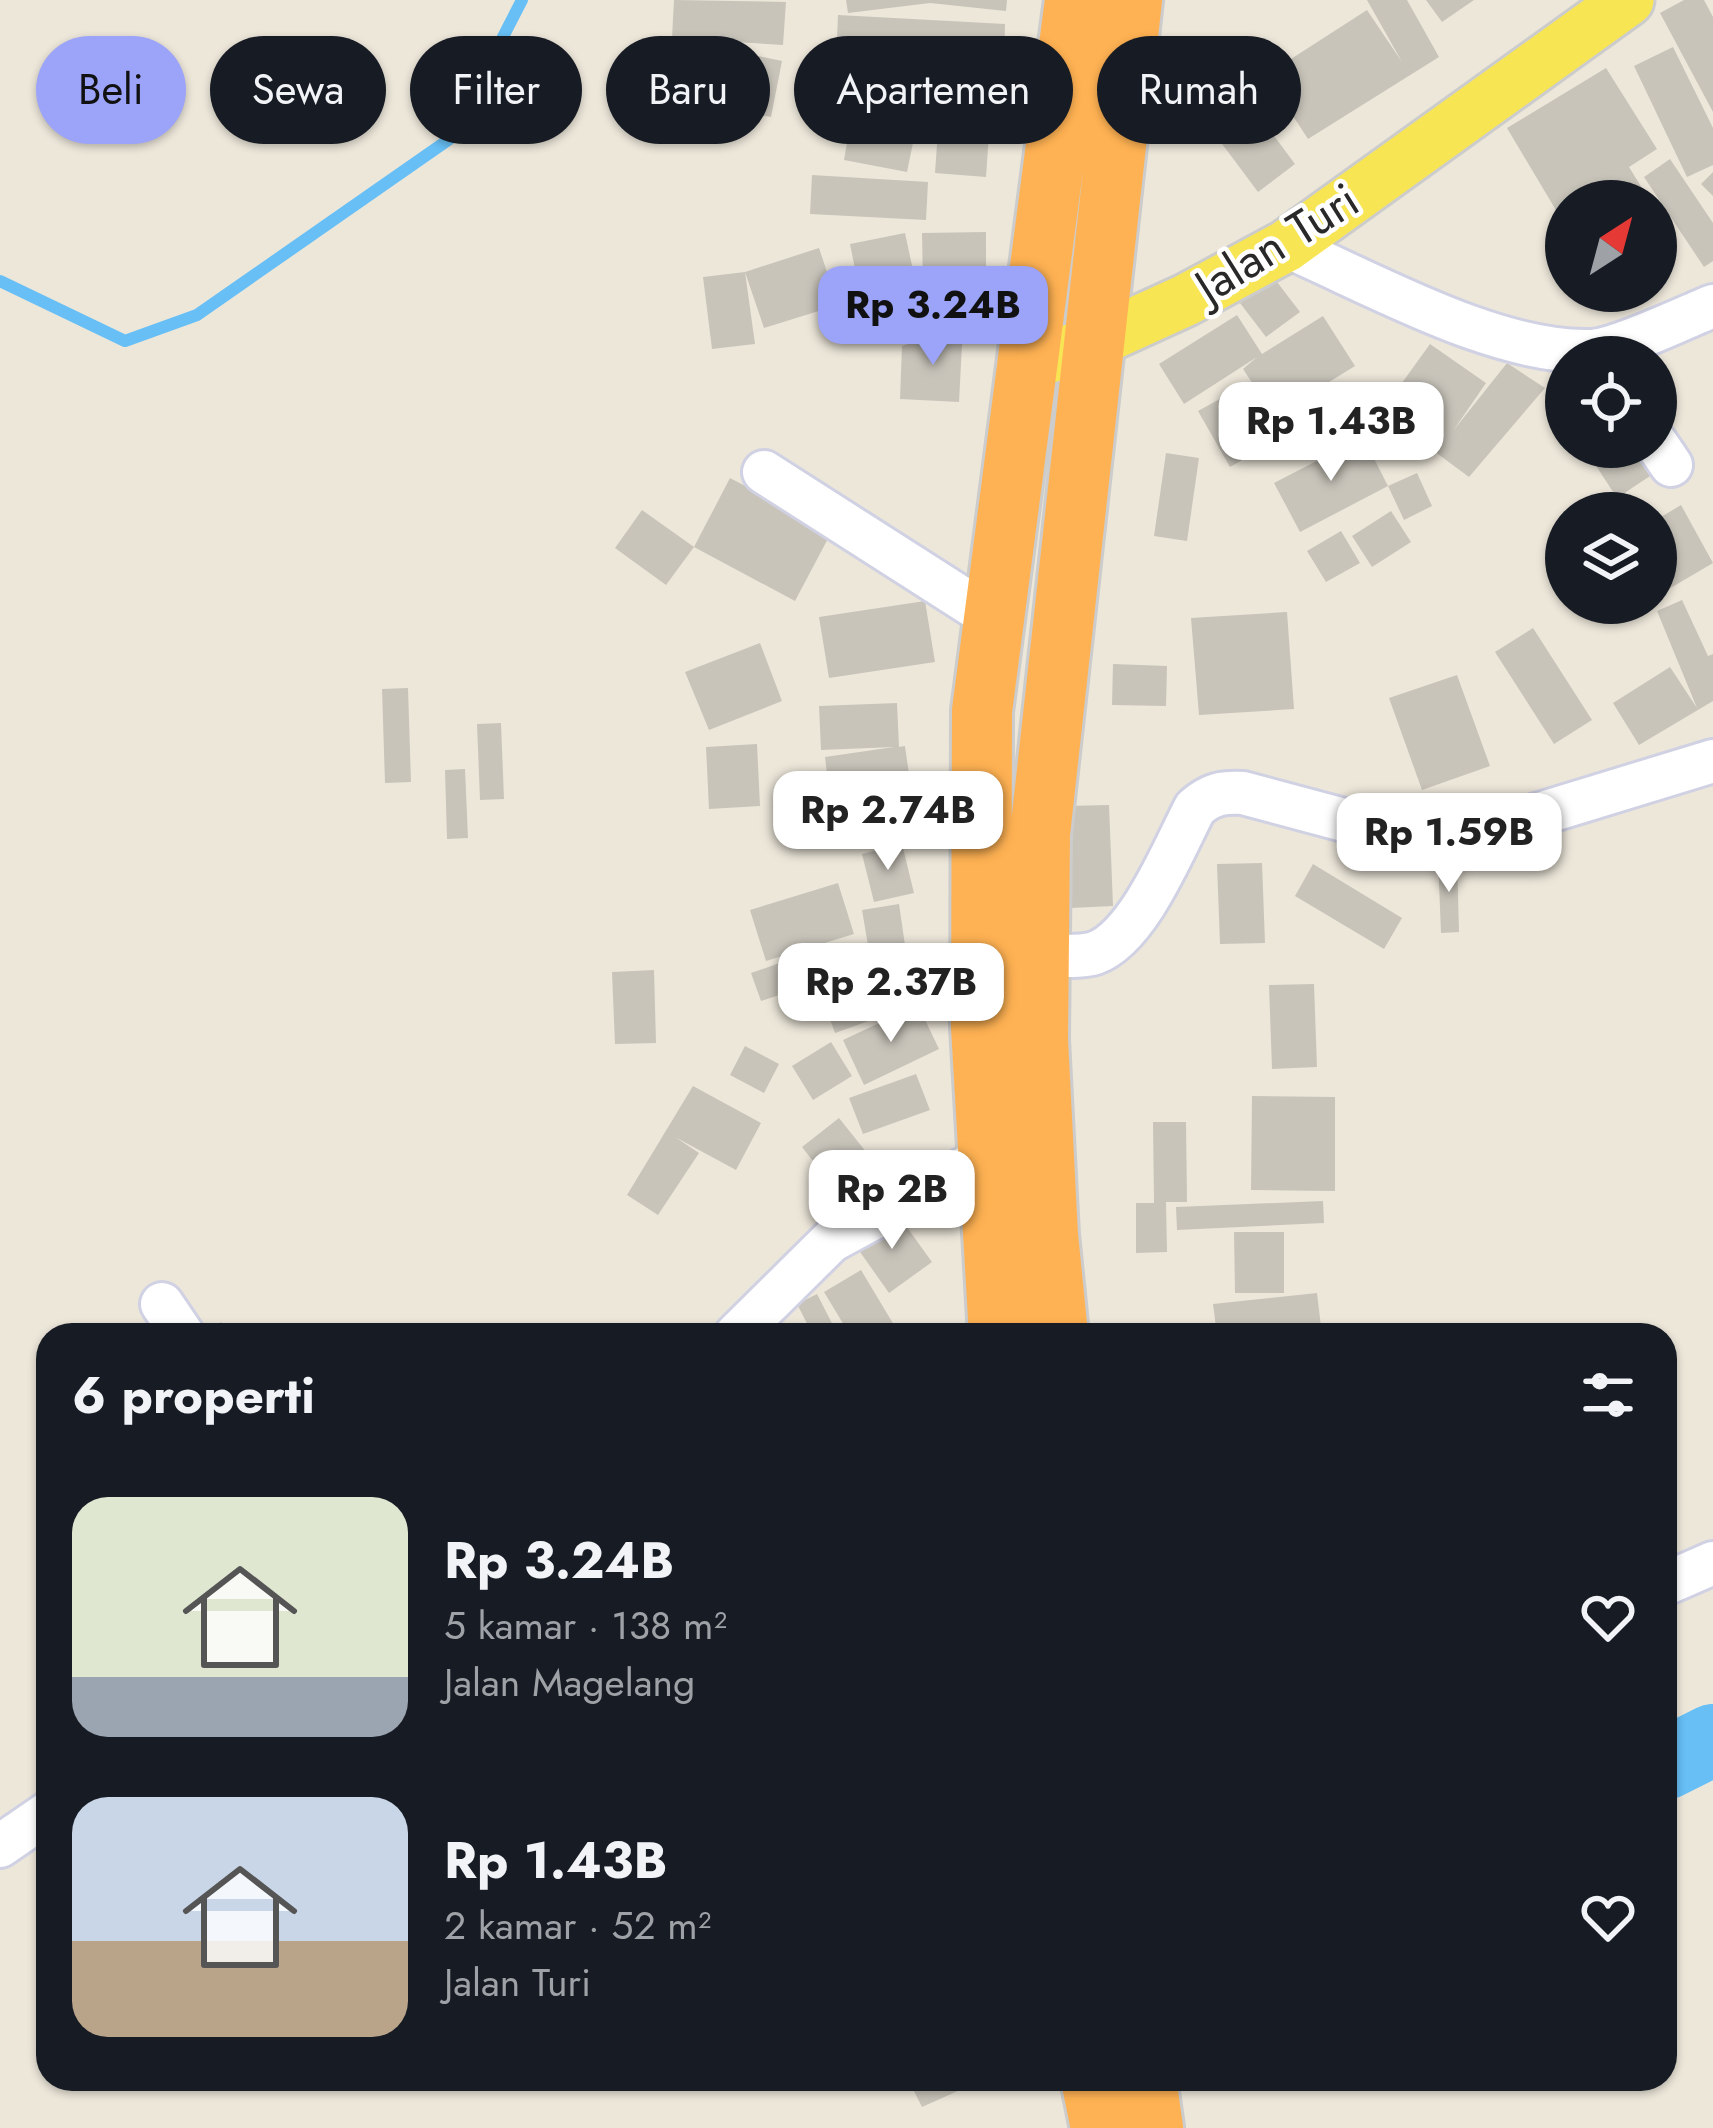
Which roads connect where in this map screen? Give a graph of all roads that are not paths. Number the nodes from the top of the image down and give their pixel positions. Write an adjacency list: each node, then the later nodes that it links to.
1 (1075, 0): 9 (highway)
2 (1132, 0): 7 (highway)
3 (1628, 0): 4 (main road, Jalan Turi)
4 (1286, 247): 7 (main road, Jalan Turi); 8 (street)
5 (1713, 306): 6 (street)
6 (1640, 336)
7 (1094, 342): 9 (main road, Jalan Turi); 13 (highway)
8 (1545, 346)
9 (1024, 366): 11 (highway)
10 (764, 472): 11 (street)
11 (994, 619): 14 (highway)
12 (1713, 761): 13 (street)
13 (1039, 956): 17 (highway)
14 (986, 1157): 15 (street); 16 (highway)
15 (748, 1323)
16 (998, 1323)
17 (1057, 1323)
18 (1713, 1563): 19 (street)
19 (1677, 1579)
20 (36, 1822): 21 (street)
21 (0, 1846)
22 (1093, 2091): 24 (highway)
23 (1148, 2091): 25 (highway)
24 (1101, 2128)
25 (1153, 2128)

